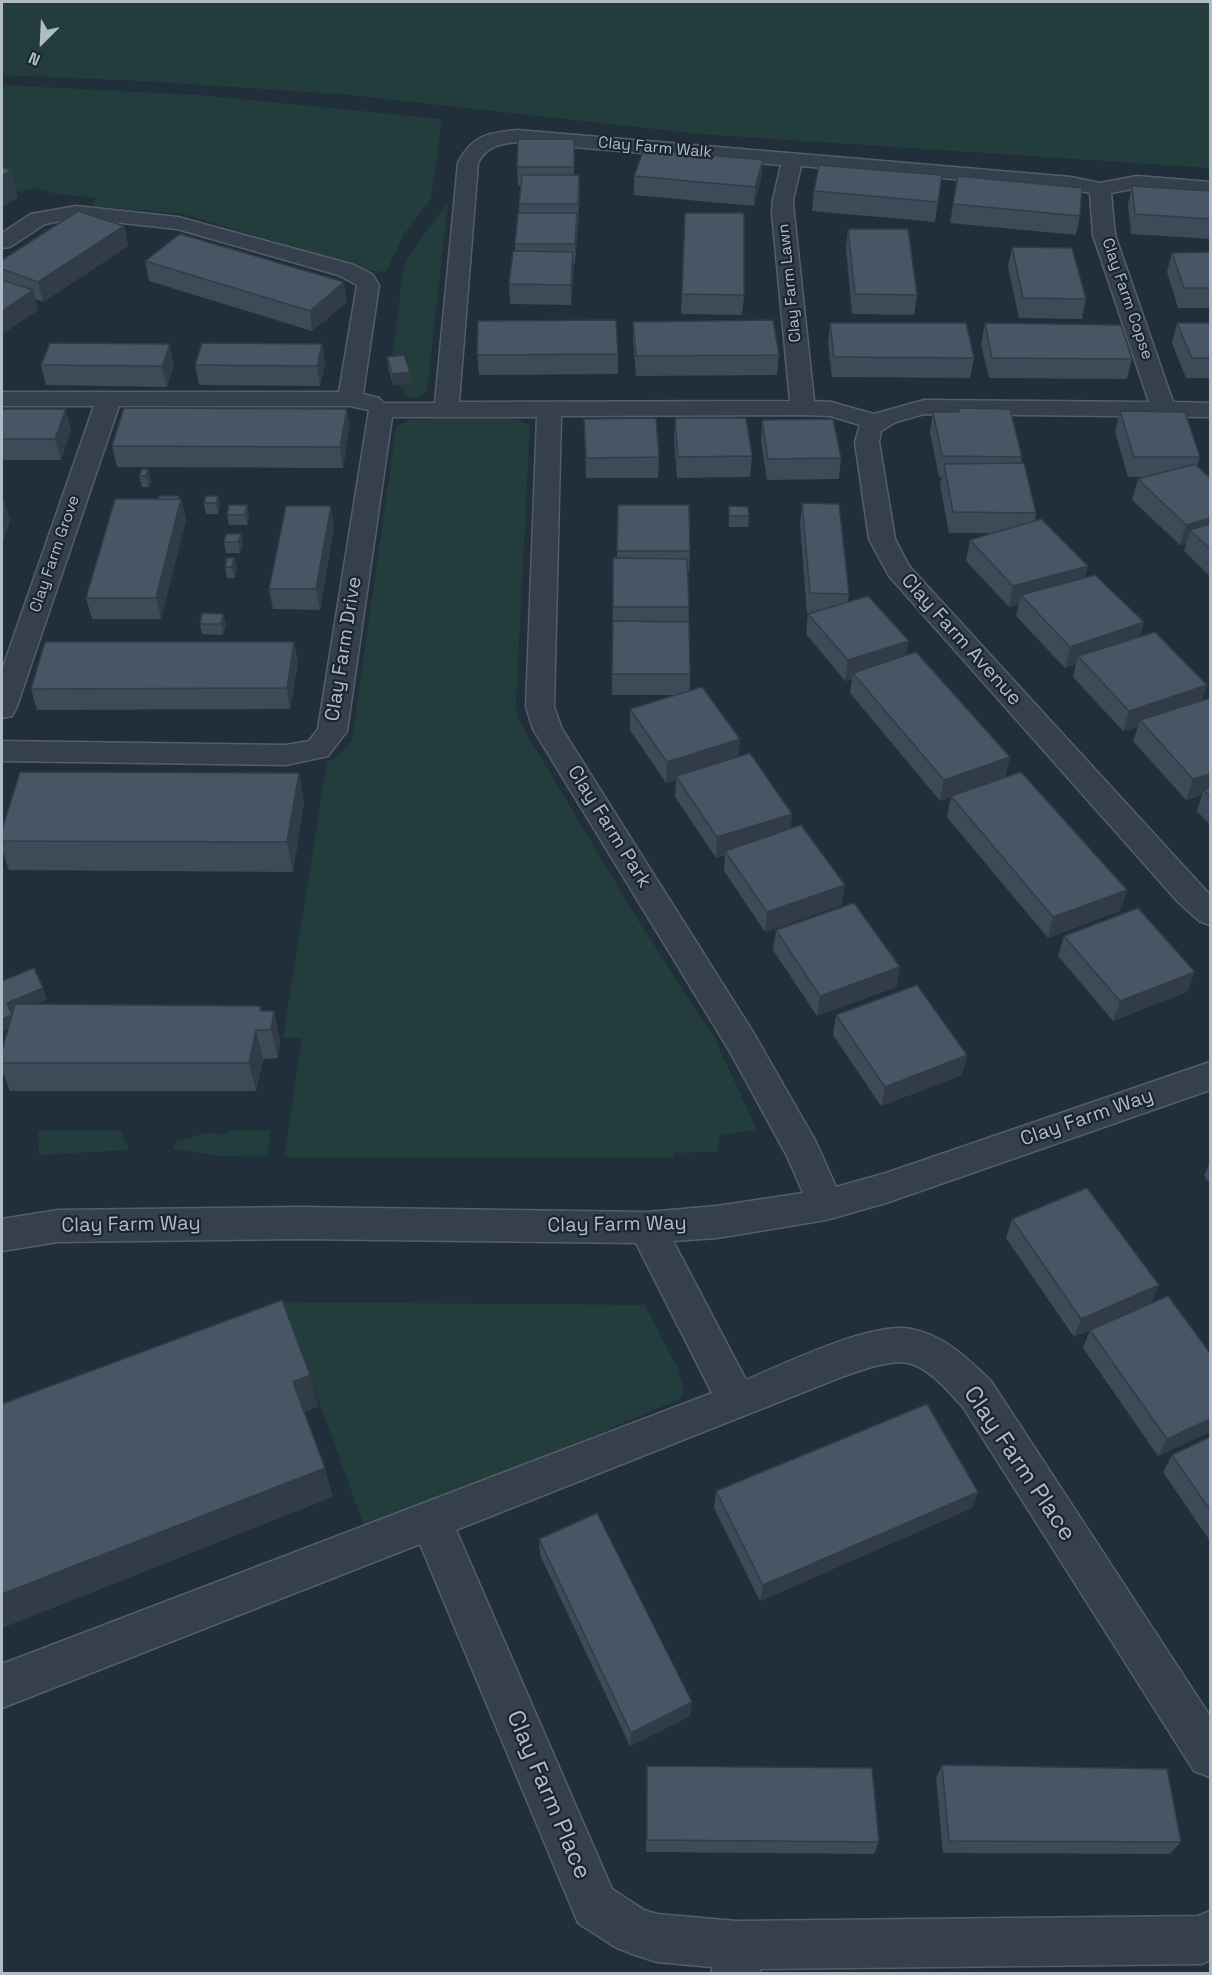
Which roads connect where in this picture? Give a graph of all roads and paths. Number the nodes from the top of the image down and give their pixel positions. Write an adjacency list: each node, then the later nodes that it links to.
1 (793, 159): 3 (street, Clay Farm Walk); 8 (street, Clay Farm Lawn); 9 (street, Clay Farm Walk)
2 (1210, 188): 3 (street)
3 (1100, 189): 12 (street, Clay Farm Copse)
4 (2, 242): 7 (street)
5 (2, 399): 6 (street)
6 (109, 399): 7 (street); 15 (street, Clay Farm Grove)
7 (350, 399): 10 (street)
8 (803, 408): 11 (street); 14 (street)
9 (446, 409): 10 (street); 11 (street)
10 (381, 410): 16 (street, Clay Farm Drive)
11 (549, 410): 19 (street, Clay Farm Park)
12 (1164, 410): 13 (street); 14 (street)
13 (1210, 410)
14 (877, 422): 17 (street, Clay Farm Avenue)
15 (2, 709)
16 (2, 751)
17 (1210, 913)
18 (1210, 1076): 19 (street, Clay Farm Way)
19 (826, 1204): 20 (street, Clay Farm Way)
20 (647, 1228): 21 (street, Clay Farm Way); 22 (street)
21 (2, 1235)
22 (737, 1402): 23 (street, Clay Farm Place); 25 (street, Clay Farm Place)
23 (431, 1521): 24 (street, Clay Farm Place); 27 (street, Clay Farm Place)
24 (2, 1686)
25 (1210, 1755)
26 (1210, 1935): 27 (street, Clay Farm Place)
27 (736, 1959)

